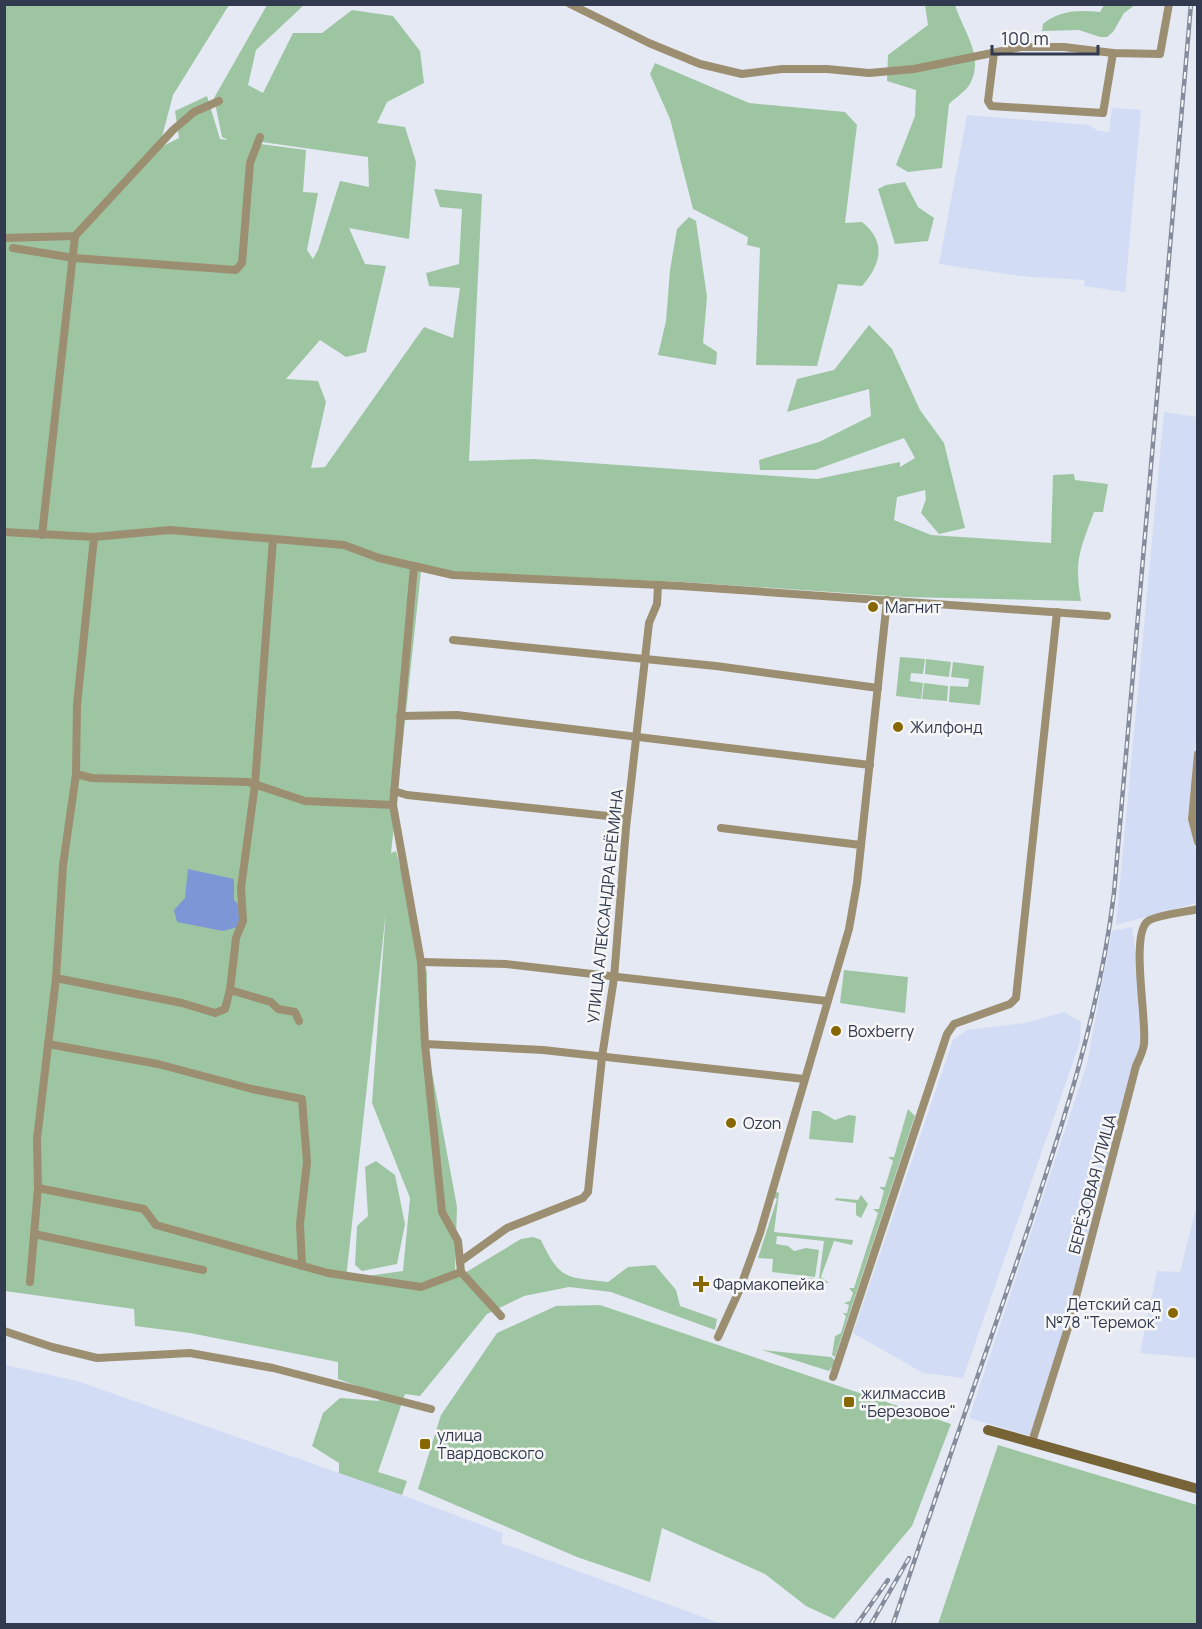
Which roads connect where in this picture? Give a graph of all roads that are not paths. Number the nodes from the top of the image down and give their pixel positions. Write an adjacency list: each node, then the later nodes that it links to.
1 (570, 4): 3 (street)
2 (1169, 4): 4 (street)
3 (994, 53): 4 (street); 4 (street)
4 (1113, 53)
5 (219, 101): 7 (street)
6 (260, 137): 10 (street)
7 (75, 236): 8 (street); 10 (street)
8 (4, 238)
9 (13, 248): 10 (street)
10 (74, 258): 12 (street)
11 (4, 532): 12 (street)
12 (42, 535): 13 (street)
13 (94, 537): 14 (street); 27 (street)
14 (273, 539): 15 (street); 28 (street)
15 (414, 566): 16 (street); 23 (street)
16 (658, 585): 17 (street); 21 (street, УЛИЦА АЛЕКСАНДРА ЕРЁМИНА)
17 (887, 600): 18 (street); 22 (street)
18 (1057, 612): 19 (street); 56 (street)
19 (1107, 616)
20 (453, 640): 21 (street)
21 (646, 661): 22 (street); 24 (street, УЛИЦА АЛЕКСАНДРА ЕРЁМИНА)
22 (878, 688): 26 (street)
23 (400, 716): 24 (street); 29 (street)
24 (636, 739): 26 (street); 31 (street, УЛИЦА АЛЕКСАНДРА ЕРЁМИНА)
25 (1197, 754): 33 (street)
26 (870, 765): 34 (street)
27 (76, 774): 28 (street); 37 (street)
28 (255, 784): 30 (street); 39 (street)
29 (394, 791): 30 (street); 31 (street)
30 (393, 805): 36 (street)
31 (627, 818): 38 (street, УЛИЦА АЛЕКСАНДРА ЕРЁМИНА)
32 (721, 828): 34 (street)
33 (1197, 842)
34 (861, 845): 40 (street)
35 (1197, 909): 59 (street, БЕРЁЗОВАЯ УЛИЦА)
36 (421, 962): 38 (street); 43 (street)
37 (56, 978): 39 (street); 42 (street)
38 (614, 978): 40 (street); 44 (street, УЛИЦА АЛЕКСАНДРА ЕРЁМИНА)
39 (230, 990): 41 (street)
40 (827, 1001): 45 (street)
41 (299, 1021)
42 (48, 1044): 46 (street); 49 (street)
43 (425, 1044): 44 (street); 48 (street)
44 (602, 1057): 45 (street); 48 (street, УЛИЦА АЛЕКСАНДРА ЕРЁМИНА)
45 (804, 1079): 55 (street)
46 (38, 1188): 47 (street); 49 (street)
47 (34, 1234): 50 (street); 52 (street)
48 (461, 1261): 51 (street)
49 (302, 1266): 51 (street)
50 (203, 1270)
51 (460, 1272): 53 (street)
52 (30, 1282)
53 (501, 1316)
54 (4, 1331): 57 (street)
55 (718, 1337)
56 (833, 1377)
57 (431, 1409)
58 (988, 1430): 59 (street)
59 (1032, 1442): 60 (street)
60 (1197, 1489)

